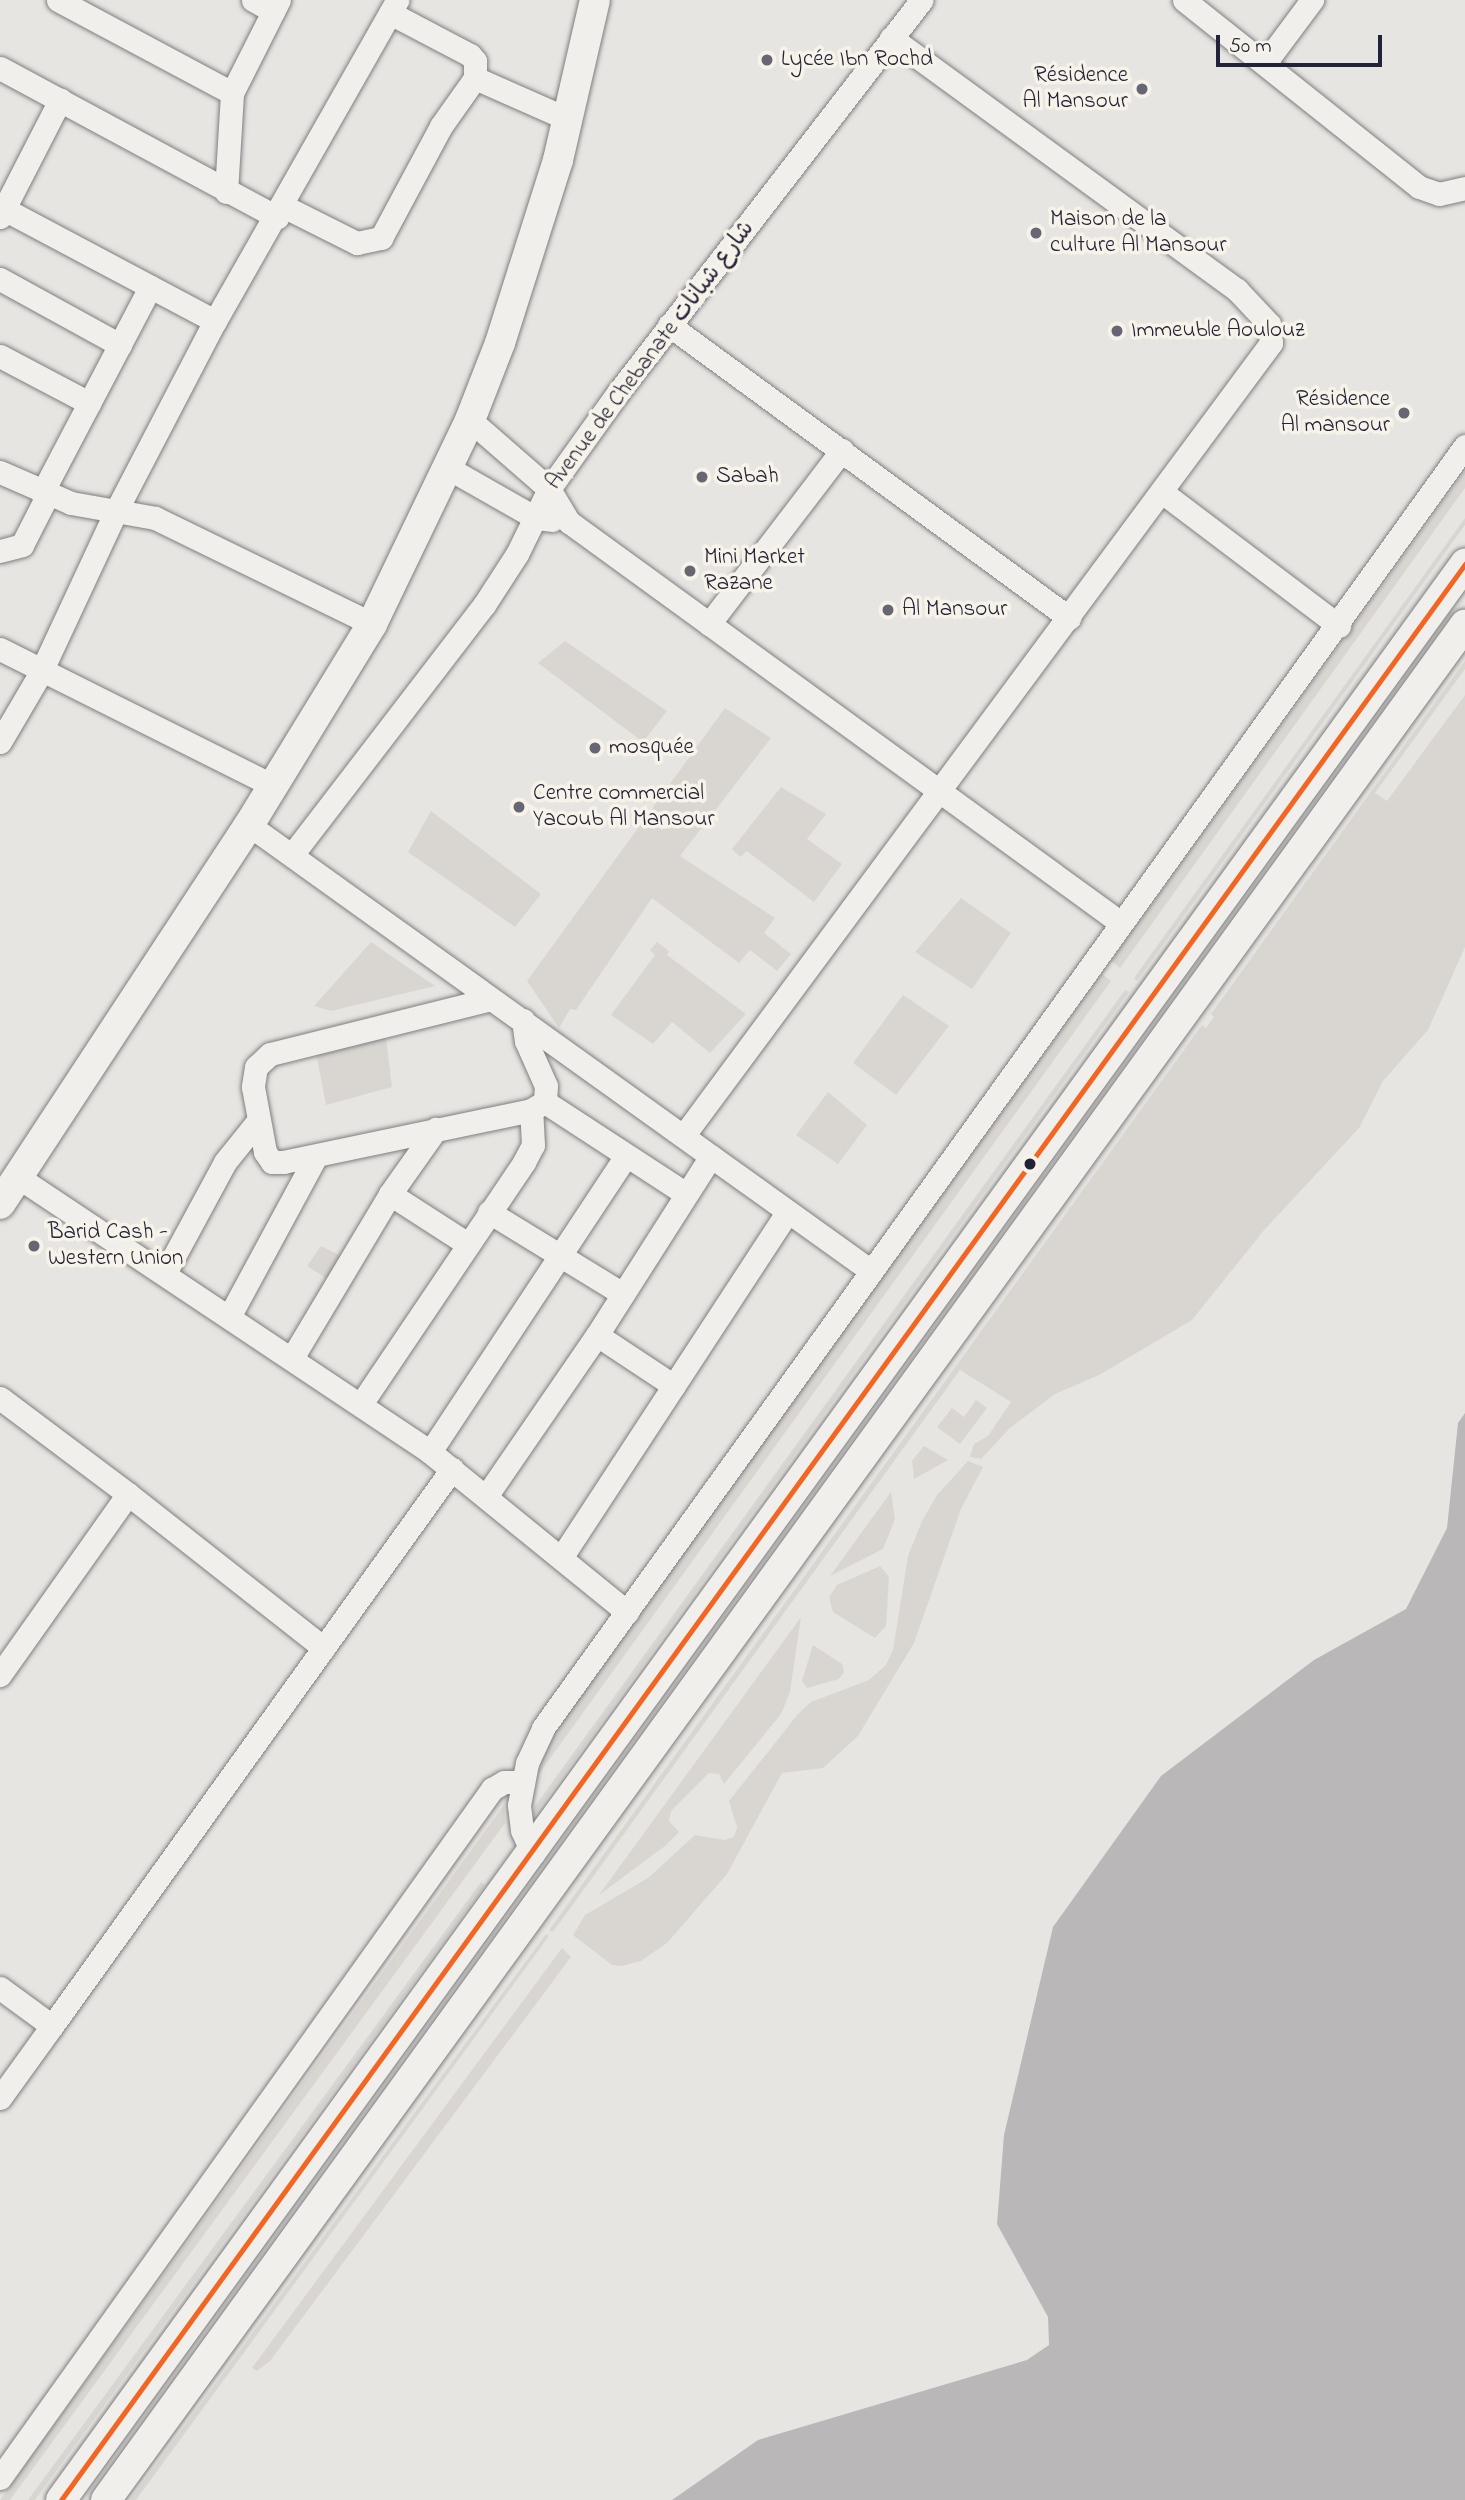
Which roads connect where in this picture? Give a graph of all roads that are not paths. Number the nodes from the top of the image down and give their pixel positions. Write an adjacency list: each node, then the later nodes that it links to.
1 (58, 0): 12 (street)
2 (595, 0): 14 (main road)
3 (921, 0): 8 (street, Avenue de Chebanate شارع شبانات)
4 (1184, 0): 9 (street)
5 (1312, 0): 9 (street)
6 (268, 4): 12 (street)
7 (394, 6): 11 (street); 17 (street)
8 (891, 38): 22 (street, Avenue de Chebanate شارع شبانات); 32 (street)
9 (1265, 63): 15 (street)
10 (0, 68): 13 (street)
11 (475, 78): 14 (street); 17 (street)
12 (232, 93): 16 (street)
13 (60, 100): 16 (street); 18 (street)
14 (568, 119): 26 (main road)
15 (1465, 188)
16 (226, 192): 17 (street)
17 (280, 211): 21 (street)
18 (2, 213): 20 (street)
19 (0, 279): 23 (street)
20 (150, 287): 21 (street); 23 (street)
21 (215, 321): 34 (street)
22 (669, 325): 28 (street); 31 (street, Avenue de Chebanate شارع شبانات)
23 (120, 345): 25 (street)
24 (0, 356): 25 (street)
25 (89, 403): 33 (street)
26 (470, 420): 29 (main road); 31 (street)
27 (1465, 446): 43 (street)
28 (842, 450): 39 (street); 41 (street)
29 (448, 468): 35 (street); 40 (main road)
30 (0, 472): 33 (street)
31 (549, 489): 35 (street, Avenue de Chebanate شارع شبانات); 36 (street)
32 (1162, 492): 39 (street); 43 (street)
33 (45, 494): 34 (street); 37 (street)
34 (117, 509): 40 (street); 45 (street)
35 (536, 518): 36 (street); 50 (street, Avenue de Chebanate شارع شبانات)
36 (569, 522): 41 (street)
37 (0, 551)
38 (1465, 564): 87 (main road)
39 (1069, 618): 48 (street)
40 (372, 624): 47 (main road)
41 (709, 624): 48 (street)
42 (1465, 625): 93 (main road)
43 (1339, 626): 51 (street)
44 (0, 649): 45 (street)
45 (41, 672): 46 (street); 47 (street)
46 (0, 742)
47 (273, 786): 49 (main road)
48 (938, 790): 51 (street); 57 (street)
49 (249, 825): 50 (street); 61 (main road)
50 (292, 855): 52 (street)
51 (1121, 923): 69 (street)
52 (491, 999): 53 (street); 55 (street)
53 (523, 1020): 54 (street); 57 (street)
54 (538, 1106): 56 (street); 59 (street); 65 (street)
55 (258, 1121): 58 (street); 70 (street)
56 (436, 1129): 58 (street); 62 (street)
57 (684, 1135): 60 (street)
58 (316, 1156): 72 (street)
59 (626, 1156): 63 (street); 68 (street)
60 (711, 1156): 63 (street); 66 (street)
61 (18, 1177): 64 (main road); 70 (street)
62 (390, 1194): 67 (street); 74 (street)
63 (686, 1194): 71 (street)
64 (0, 1204)
65 (489, 1212): 67 (street); 68 (street)
66 (787, 1212): 69 (street); 75 (street)
67 (466, 1243): 77 (street)
68 (559, 1255): 71 (street); 78 (street)
69 (871, 1271): 83 (street)
70 (165, 1273): 72 (street)
71 (623, 1294): 73 (street)
72 (229, 1317): 74 (street)
73 (597, 1335): 75 (street); 81 (street)
74 (292, 1358): 77 (street)
75 (674, 1386): 82 (street)
76 (0, 1398): 80 (street)
77 (361, 1404): 78 (street)
78 (430, 1452): 79 (street)
79 (452, 1469): 81 (street); 84 (street)
80 (128, 1494): 84 (street); 85 (street)
81 (487, 1495): 82 (street)
82 (561, 1558): 83 (street)
83 (627, 1612): 86 (street)
84 (324, 1648): 89 (street)
85 (0, 1675)
86 (523, 1782): 87 (street); 91 (street)
87 (533, 1854): 92 (main road)
88 (0, 1988): 89 (street)
89 (52, 2026): 90 (street)
90 (0, 2098)
91 (0, 2478)
92 (61, 2500)
93 (106, 2500)

